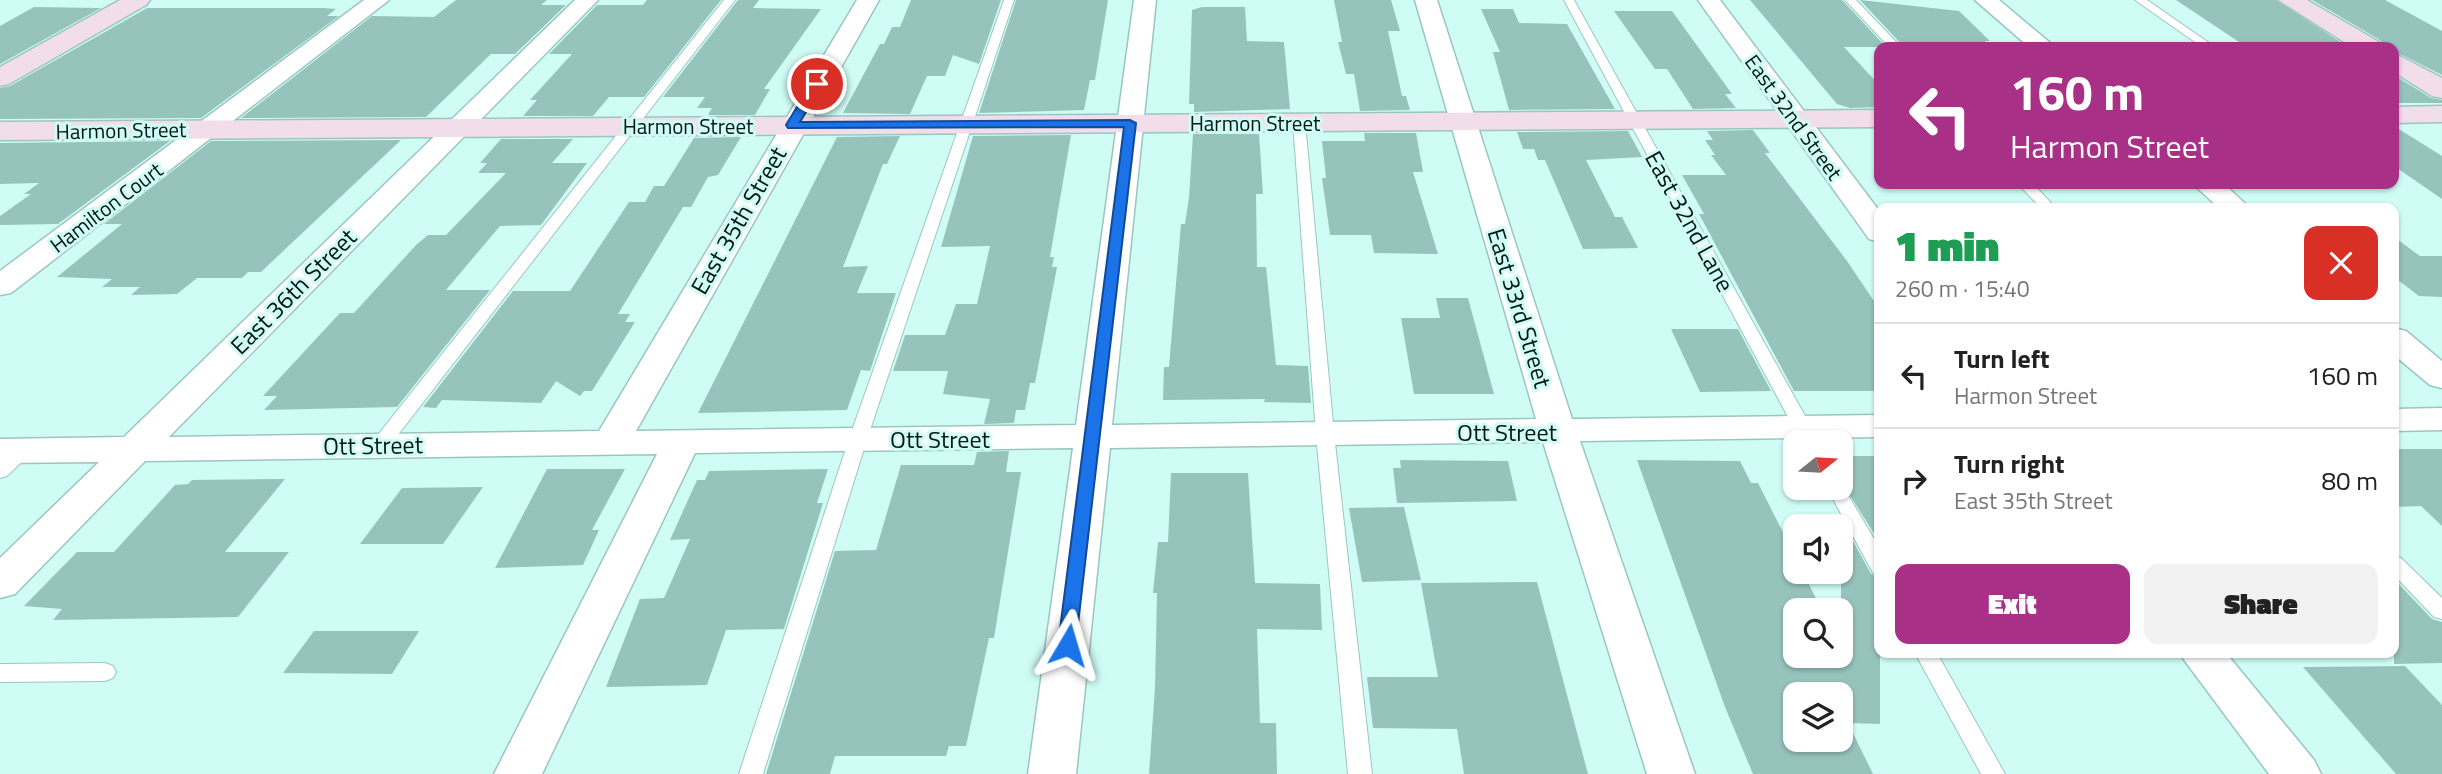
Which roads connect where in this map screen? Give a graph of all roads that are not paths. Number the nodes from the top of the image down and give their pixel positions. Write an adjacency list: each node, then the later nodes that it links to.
1 (138, 0): 20 (main road)
2 (378, 0): 34 (street, Hamilton Court)
3 (587, 0): 33 (street, East 36th Street)
4 (730, 0): 32 (lane)
5 (868, 0): 31 (street, East 35th Street)
6 (1009, 0): 30 (lane)
7 (1145, 0): 29 (street)
8 (1426, 0): 28 (street, East 33rd Street)
9 (1569, 0): 26 (lane, East 32nd Lane)
10 (1709, 0): 25 (street, East 32nd Street)
11 (1850, 0): 15 (lane)
12 (1986, 0): 16 (street)
13 (2140, 0): 17 (lane)
14 (2290, 0): 18 (main road)
15 (1890, 42)
16 (2037, 42)
17 (2201, 42)
18 (2361, 42)
19 (2399, 64): 21 (main road)
20 (0, 78)
21 (2442, 90)
22 (2442, 114): 23 (main road)
23 (2399, 115)
24 (1874, 118): 25 (main road, Harmon Street)
25 (1794, 119): 26 (main road, Harmon Street); 40 (street, East 32nd Street)
26 (1635, 120): 28 (main road, Harmon Street); 47 (lane, East 32nd Lane)
27 (1299, 122): 28 (main road, Harmon Street); 29 (main road, Harmon Street); 50 (lane)
28 (1463, 122): 49 (street, East 33rd Street)
29 (1130, 123): 30 (main road, Harmon Street); 52 (street)
30 (967, 124): 31 (main road, Harmon Street); 53 (lane)
31 (792, 125): 32 (main road, Harmon Street); 54 (street, East 35th Street)
32 (633, 127): 33 (main road, Harmon Street); 56 (lane)
33 (457, 128): 34 (main road, Harmon Street); 57 (street, East 36th Street)
34 (211, 129): 35 (main road, Harmon Street); 41 (street, Hamilton Court)
35 (0, 131)
36 (2030, 189): 38 (lane)
37 (2213, 189): 39 (street)
38 (2044, 203)
39 (2230, 203)
40 (1874, 225)
41 (0, 286)
42 (2399, 342): 43 (street)
43 (2442, 378)
44 (2442, 419): 45 (street)
45 (2399, 420)
46 (1874, 427): 48 (street, Ott Street)
47 (1804, 430)
48 (1848, 430)
49 (1558, 432): 50 (street, Ott Street); 51 (street, Ott Street); 72 (street, East 33rd Street)
50 (1325, 433): 52 (street, Ott Street); 71 (lane)
51 (1783, 435)
52 (1094, 437): 53 (street, Ott Street); 70 (street)
53 (858, 439): 55 (street, Ott Street); 69 (lane)
54 (611, 442): 55 (street, Ott Street); 56 (street, Ott Street)
55 (682, 442): 68 (street)
56 (380, 445): 57 (street, Ott Street)
57 (133, 448): 58 (street, Ott Street); 62 (street, East 36th Street)
58 (7, 458)
59 (1843, 500): 60 (lane)
60 (1874, 557)
61 (2399, 568): 63 (lane)
62 (0, 583)
63 (2442, 611)
64 (1929, 658): 73 (lane)
65 (2205, 658): 74 (street)
66 (105, 672): 67 (lane)
67 (0, 673)
68 (518, 774)
69 (751, 774)
70 (1052, 774)
71 (1360, 774)
72 (1671, 774)
73 (1993, 774)
74 (2297, 774)

